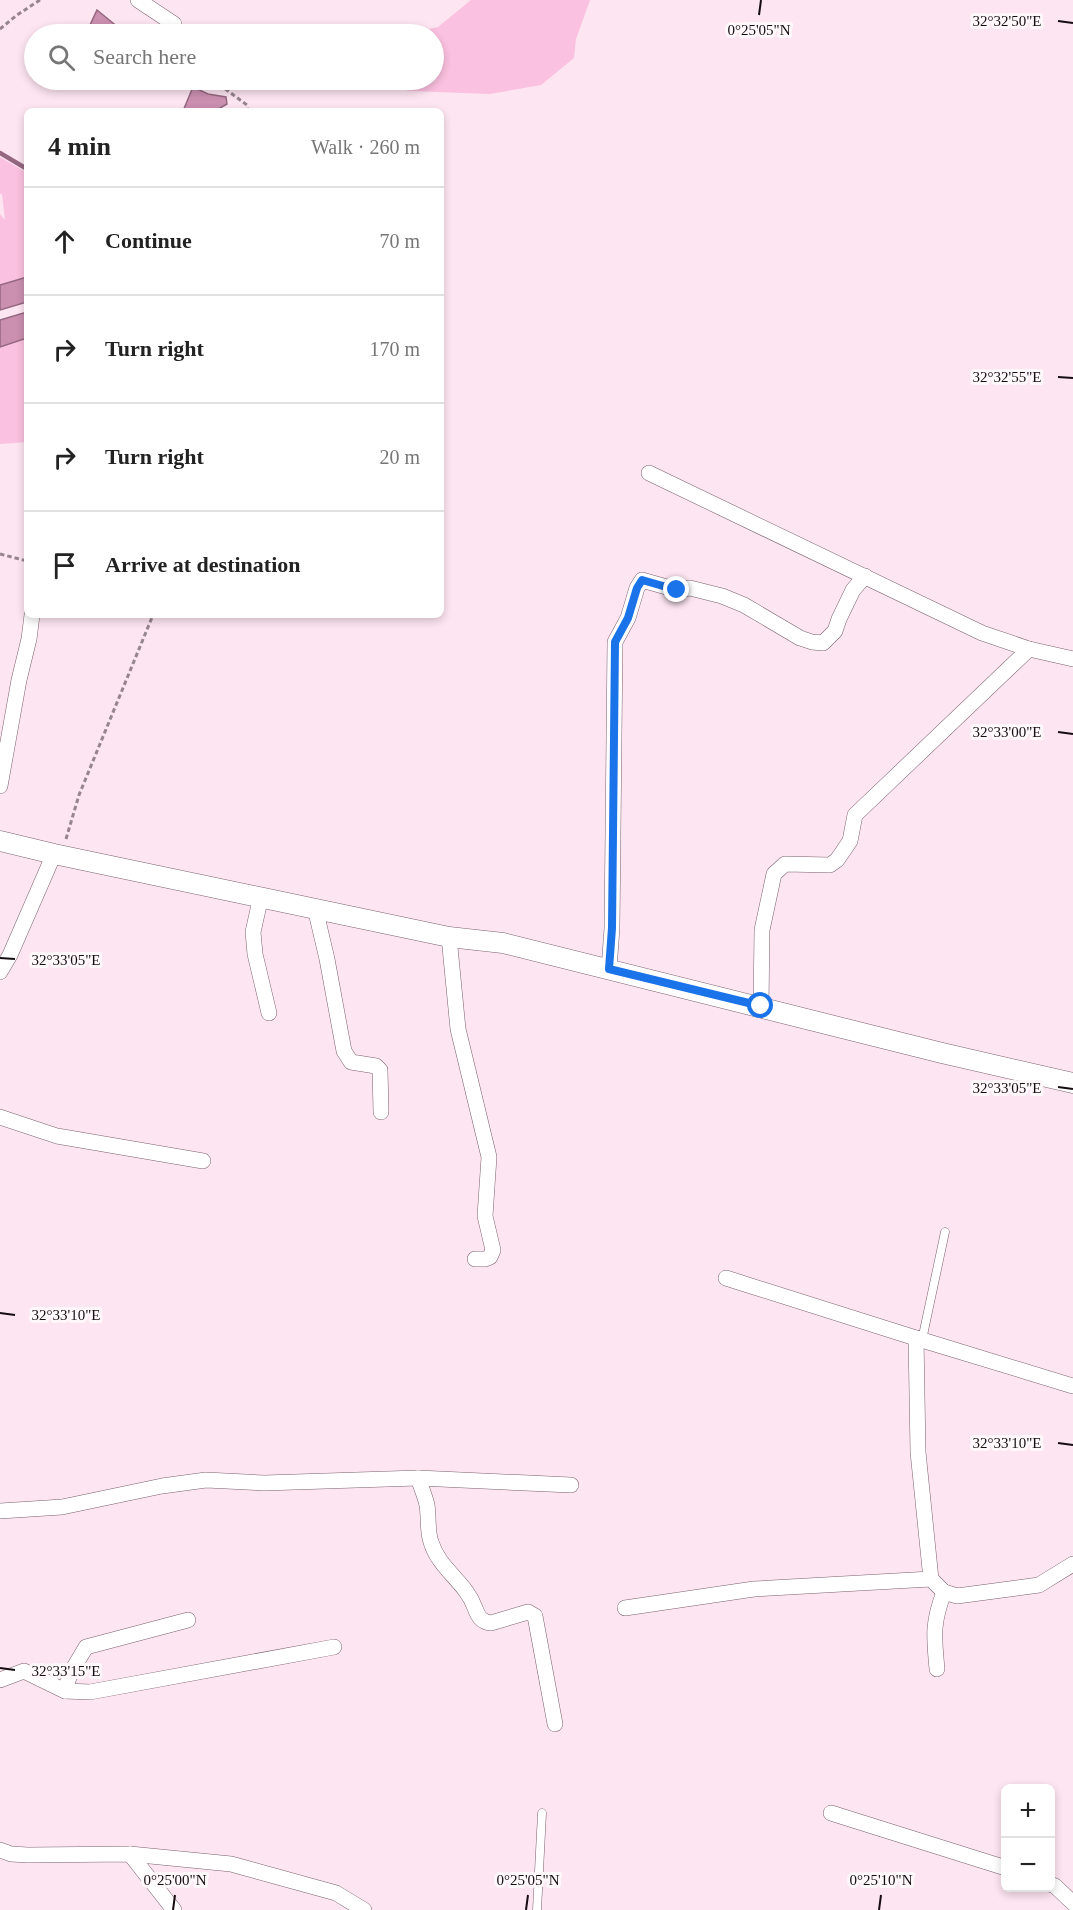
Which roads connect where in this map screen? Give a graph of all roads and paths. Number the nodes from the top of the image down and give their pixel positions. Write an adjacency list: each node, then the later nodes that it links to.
1 (40, 0): 4 (path)
2 (138, 0): 3 (street)
3 (174, 24)
4 (0, 29)
5 (227, 90): 6 (path)
6 (248, 108)
7 (649, 473): 10 (street)
8 (0, 554): 9 (path)
9 (24, 560)
10 (865, 576): 13 (street); 21 (street)
11 (32, 618): 15 (street)
12 (152, 618): 17 (path)
13 (1029, 649): 14 (street); 23 (street)
14 (1073, 659)
15 (0, 786)
16 (0, 841): 17 (street)
17 (58, 855): 18 (street); 22 (street)
18 (261, 897): 19 (street); 24 (street)
19 (315, 908): 20 (street); 26 (street)
20 (449, 937): 21 (street); 30 (street)
21 (609, 969): 23 (street)
22 (0, 972)
23 (761, 1006): 25 (street)
24 (269, 1012)
25 (1073, 1083)
26 (381, 1112)
27 (0, 1117): 28 (street)
28 (203, 1161)
29 (945, 1232): 32 (lane)
30 (475, 1259)
31 (726, 1278): 32 (street)
32 (919, 1339): 33 (street); 38 (street)
33 (1073, 1386)
34 (418, 1478): 35 (street); 36 (street); 46 (street)
35 (571, 1485)
36 (0, 1511)
37 (1073, 1564): 39 (street)
38 (931, 1579): 39 (street); 40 (street)
39 (944, 1592): 43 (street)
40 (625, 1608)
41 (188, 1620): 45 (street)
42 (334, 1647): 45 (street)
43 (937, 1669)
44 (0, 1680): 45 (street)
45 (65, 1691)
46 (555, 1724)
47 (542, 1813): 56 (lane)
48 (831, 1813): 51 (street)
49 (0, 1850): 50 (street)
50 (130, 1854): 54 (street); 55 (street)
51 (1001, 1867)
52 (1055, 1886): 53 (street)
53 (1073, 1903)
54 (174, 1910)
55 (364, 1910)
56 (537, 1910)

